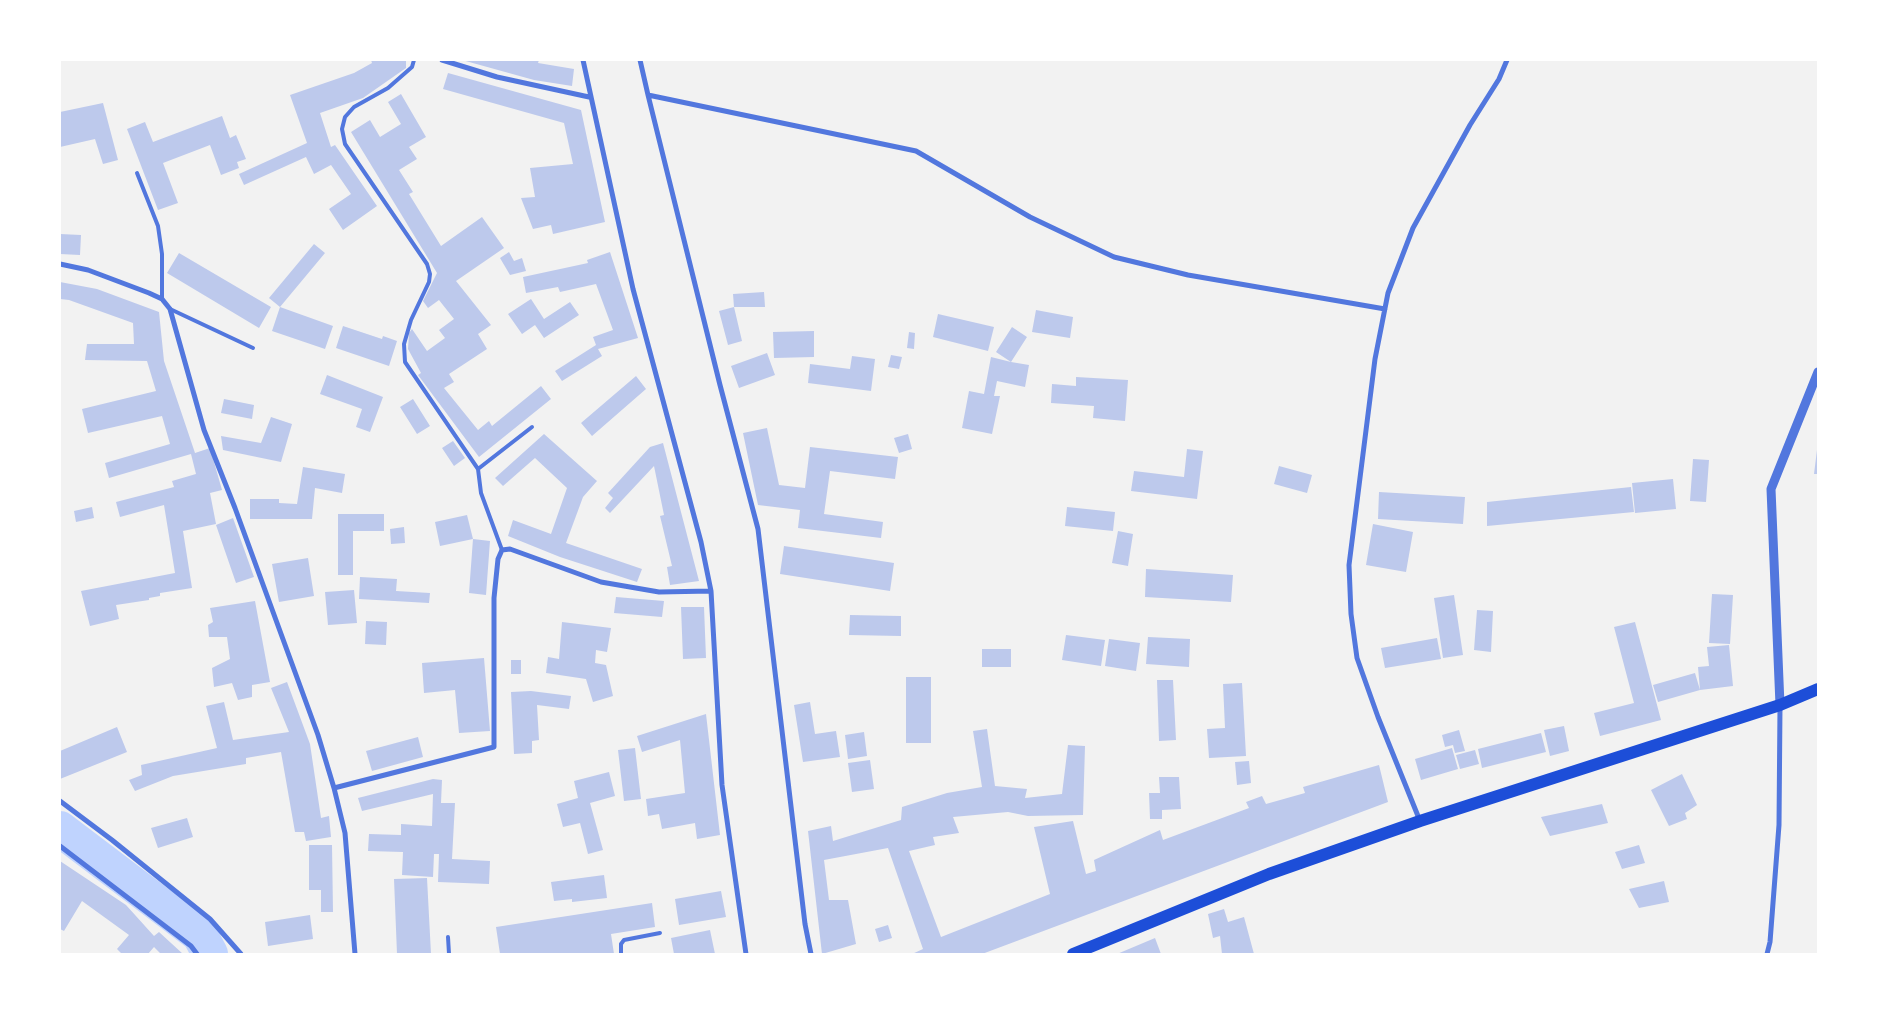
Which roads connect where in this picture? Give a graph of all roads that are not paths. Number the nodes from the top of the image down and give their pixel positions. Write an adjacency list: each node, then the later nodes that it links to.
1 (414, 60): 16 (lane)
2 (442, 60): 7 (street)
3 (583, 60): 7 (street)
4 (640, 60): 6 (street)
5 (1507, 60): 12 (street)
6 (648, 95): 12 (street); 33 (street)
7 (589, 97): 18 (street)
8 (137, 173): 10 (lane)
9 (60, 264): 10 (street)
10 (162, 300): 11 (street)
11 (170, 309): 13 (lane); 21 (street)
12 (1385, 310): 23 (street)
13 (253, 348)
14 (1818, 372): 20 (street)
15 (532, 427): 16 (lane)
16 (478, 469): 17 (lane)
17 (502, 550): 18 (street); 21 (street)
18 (712, 592): 32 (street)
19 (1818, 689): 20 (main road)
20 (1780, 705): 23 (main road); 35 (street)
21 (334, 788): 29 (street)
22 (60, 801): 28 (street)
23 (1420, 821): 34 (main road)
24 (60, 846): 27 (street)
25 (660, 933): 31 (lane)
26 (448, 937): 30 (lane)
27 (196, 954)
28 (241, 954)
29 (355, 954)
30 (449, 954)
31 (622, 954)
32 (746, 954)
33 (811, 954)
34 (1074, 954)
35 (1767, 954)

